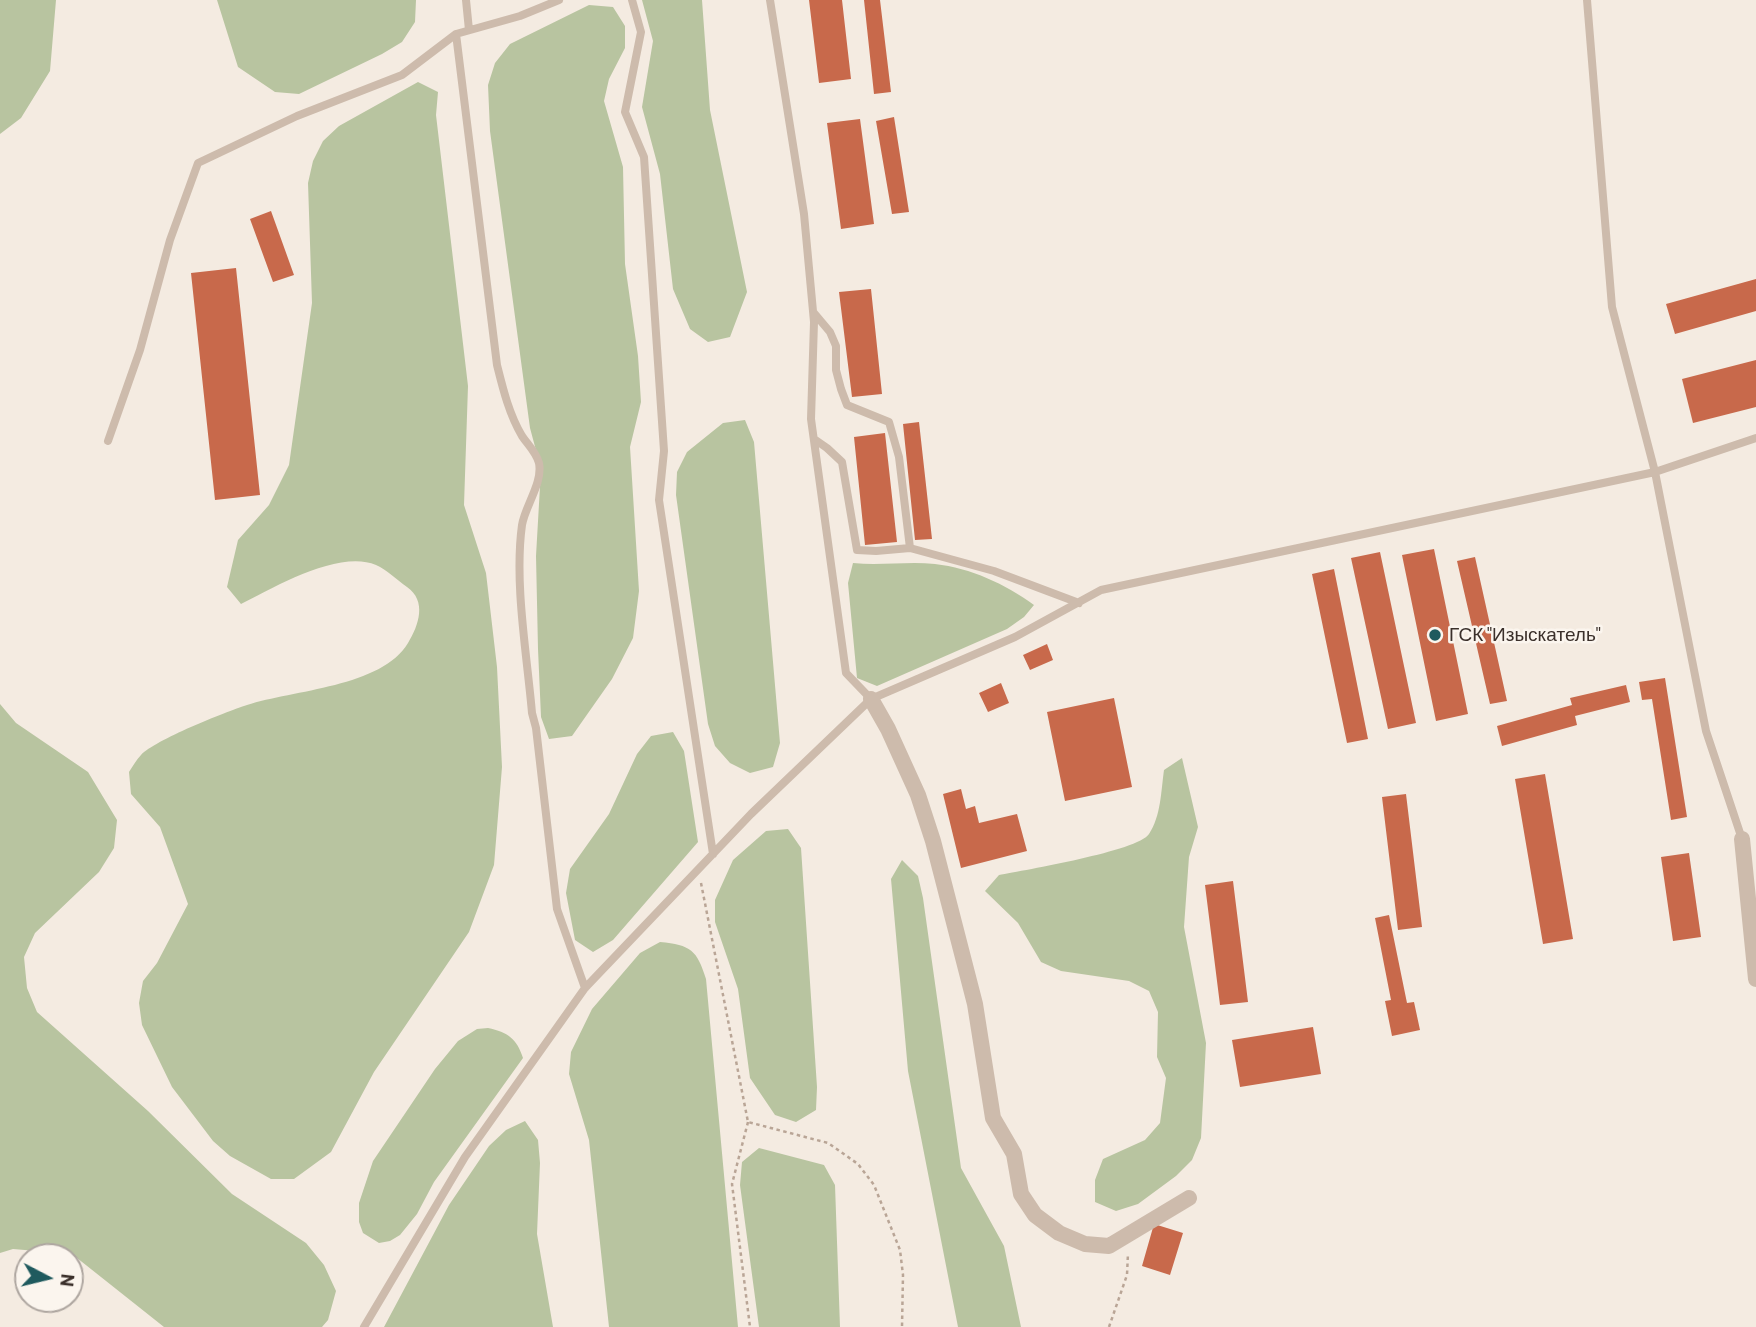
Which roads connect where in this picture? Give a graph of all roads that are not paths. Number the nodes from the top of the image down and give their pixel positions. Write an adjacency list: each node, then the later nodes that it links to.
1 (466, 0): 6 (lane)
2 (559, 0): 6 (lane)
3 (632, 0): 17 (lane)
4 (770, 0): 8 (lane)
5 (1587, 0): 12 (lane)
6 (469, 30): 7 (lane)
7 (456, 34): 11 (lane); 20 (lane)
8 (813, 312): 10 (lane); 13 (lane)
9 (1756, 438): 12 (lane)
10 (814, 439): 13 (lane); 15 (lane)
11 (108, 441)
12 (1655, 472): 14 (lane); 16 (lane)
13 (909, 548): 14 (lane)
14 (1079, 603): 15 (lane)
15 (871, 699): 17 (lane); 21 (street)
16 (1741, 839): 18 (street)
17 (713, 854): 20 (lane)
18 (1754, 933): 19 (street)
19 (1756, 979)
20 (585, 988): 22 (lane)
21 (1189, 1198)
22 (364, 1327)

